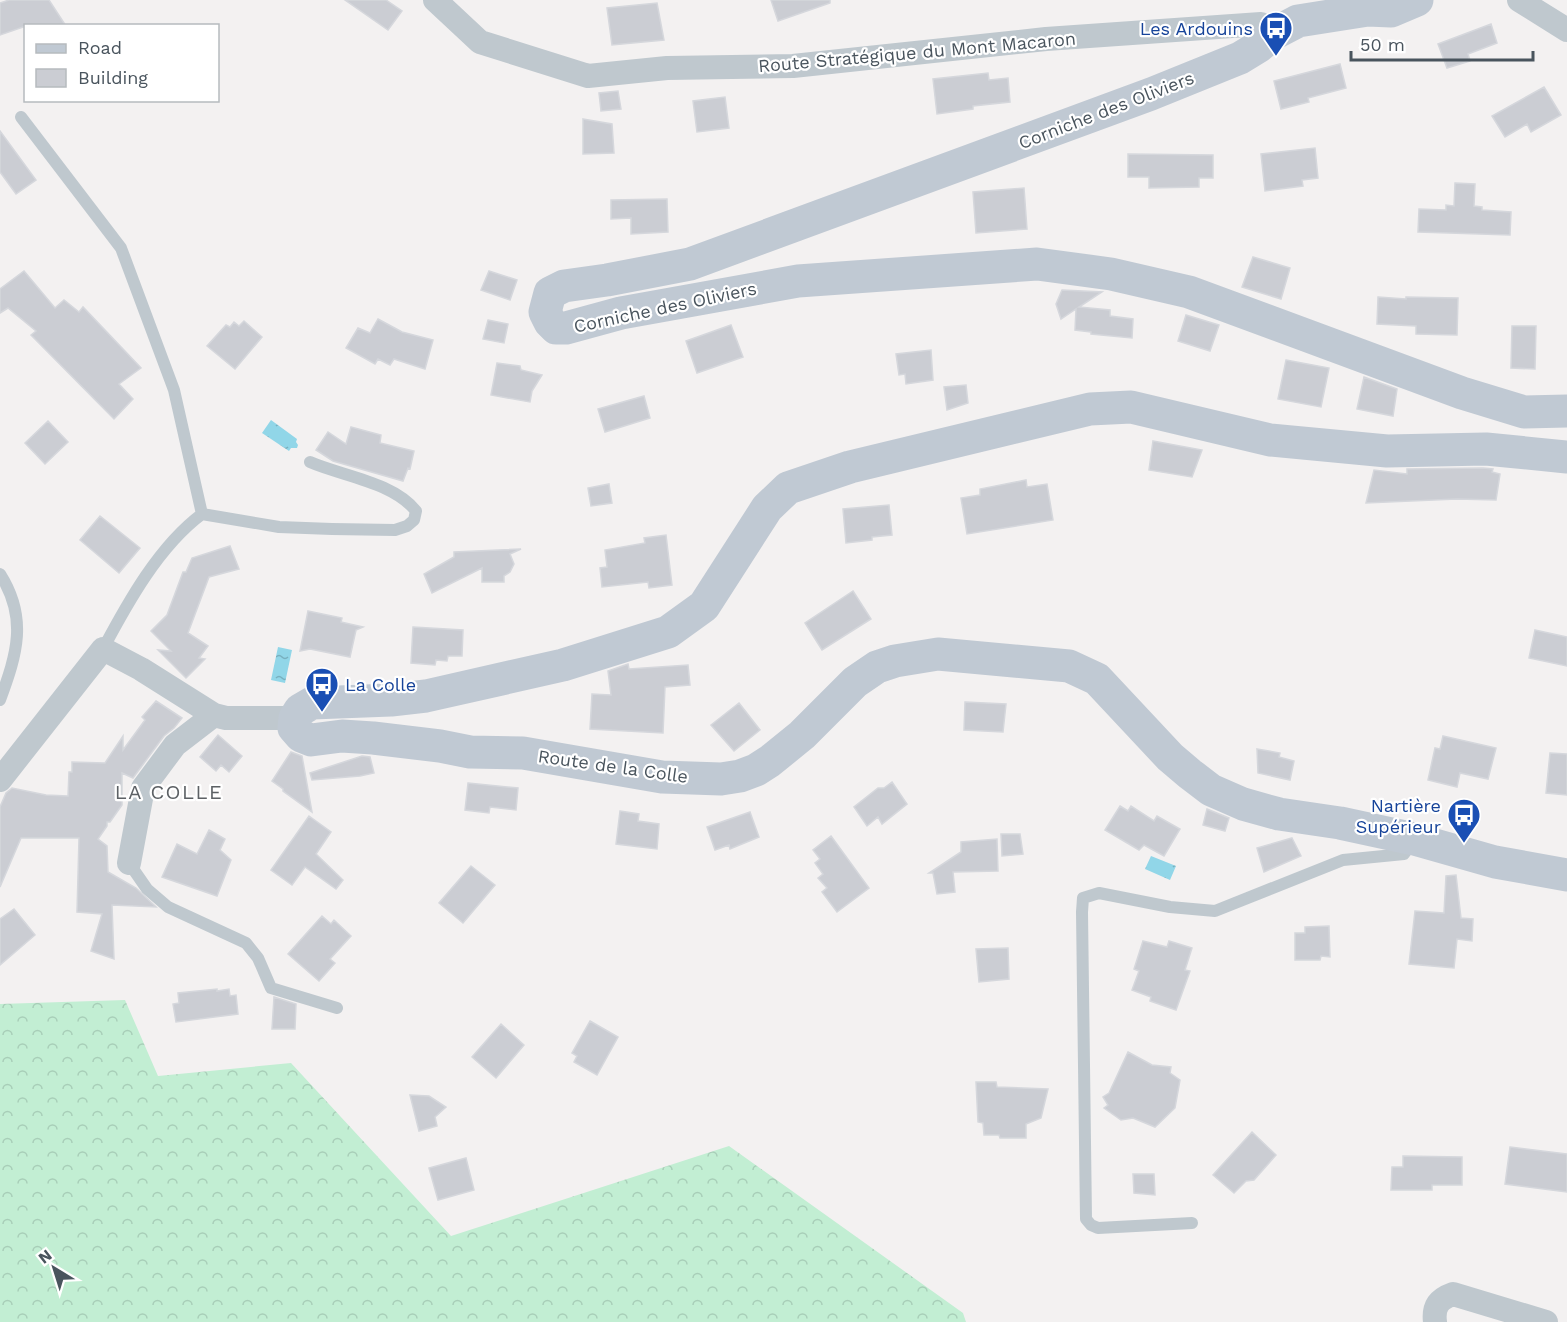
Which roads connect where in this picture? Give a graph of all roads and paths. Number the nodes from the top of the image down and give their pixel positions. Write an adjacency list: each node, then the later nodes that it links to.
1 (435, 0): 6 (street, Route Stratégique du Mont Macaron)
2 (1417, 0): 4 (street, Corniche des Oliviers)
3 (1519, 0): 5 (street)
4 (1369, 5): 6 (street, Corniche des Oliviers)
5 (1567, 30)
6 (1273, 34): 8 (street, Corniche des Oliviers)
7 (21, 117): 11 (lane)
8 (1567, 411)
9 (1567, 457): 16 (street)
10 (310, 462): 11 (lane)
11 (202, 514): 13 (lane)
12 (0, 574): 14 (lane)
13 (103, 649): 15 (street); 17 (street)
14 (0, 700)
15 (214, 716): 16 (street); 19 (street)
16 (294, 718): 18 (street, Route de la Colle)
17 (0, 780)
18 (1414, 839): 20 (street, Route de la Colle); 22 (lane)
19 (129, 863): 21 (lane)
20 (1567, 875)
21 (337, 1008)
22 (1192, 1223)
23 (1435, 1322): 24 (street)
24 (1546, 1322)

